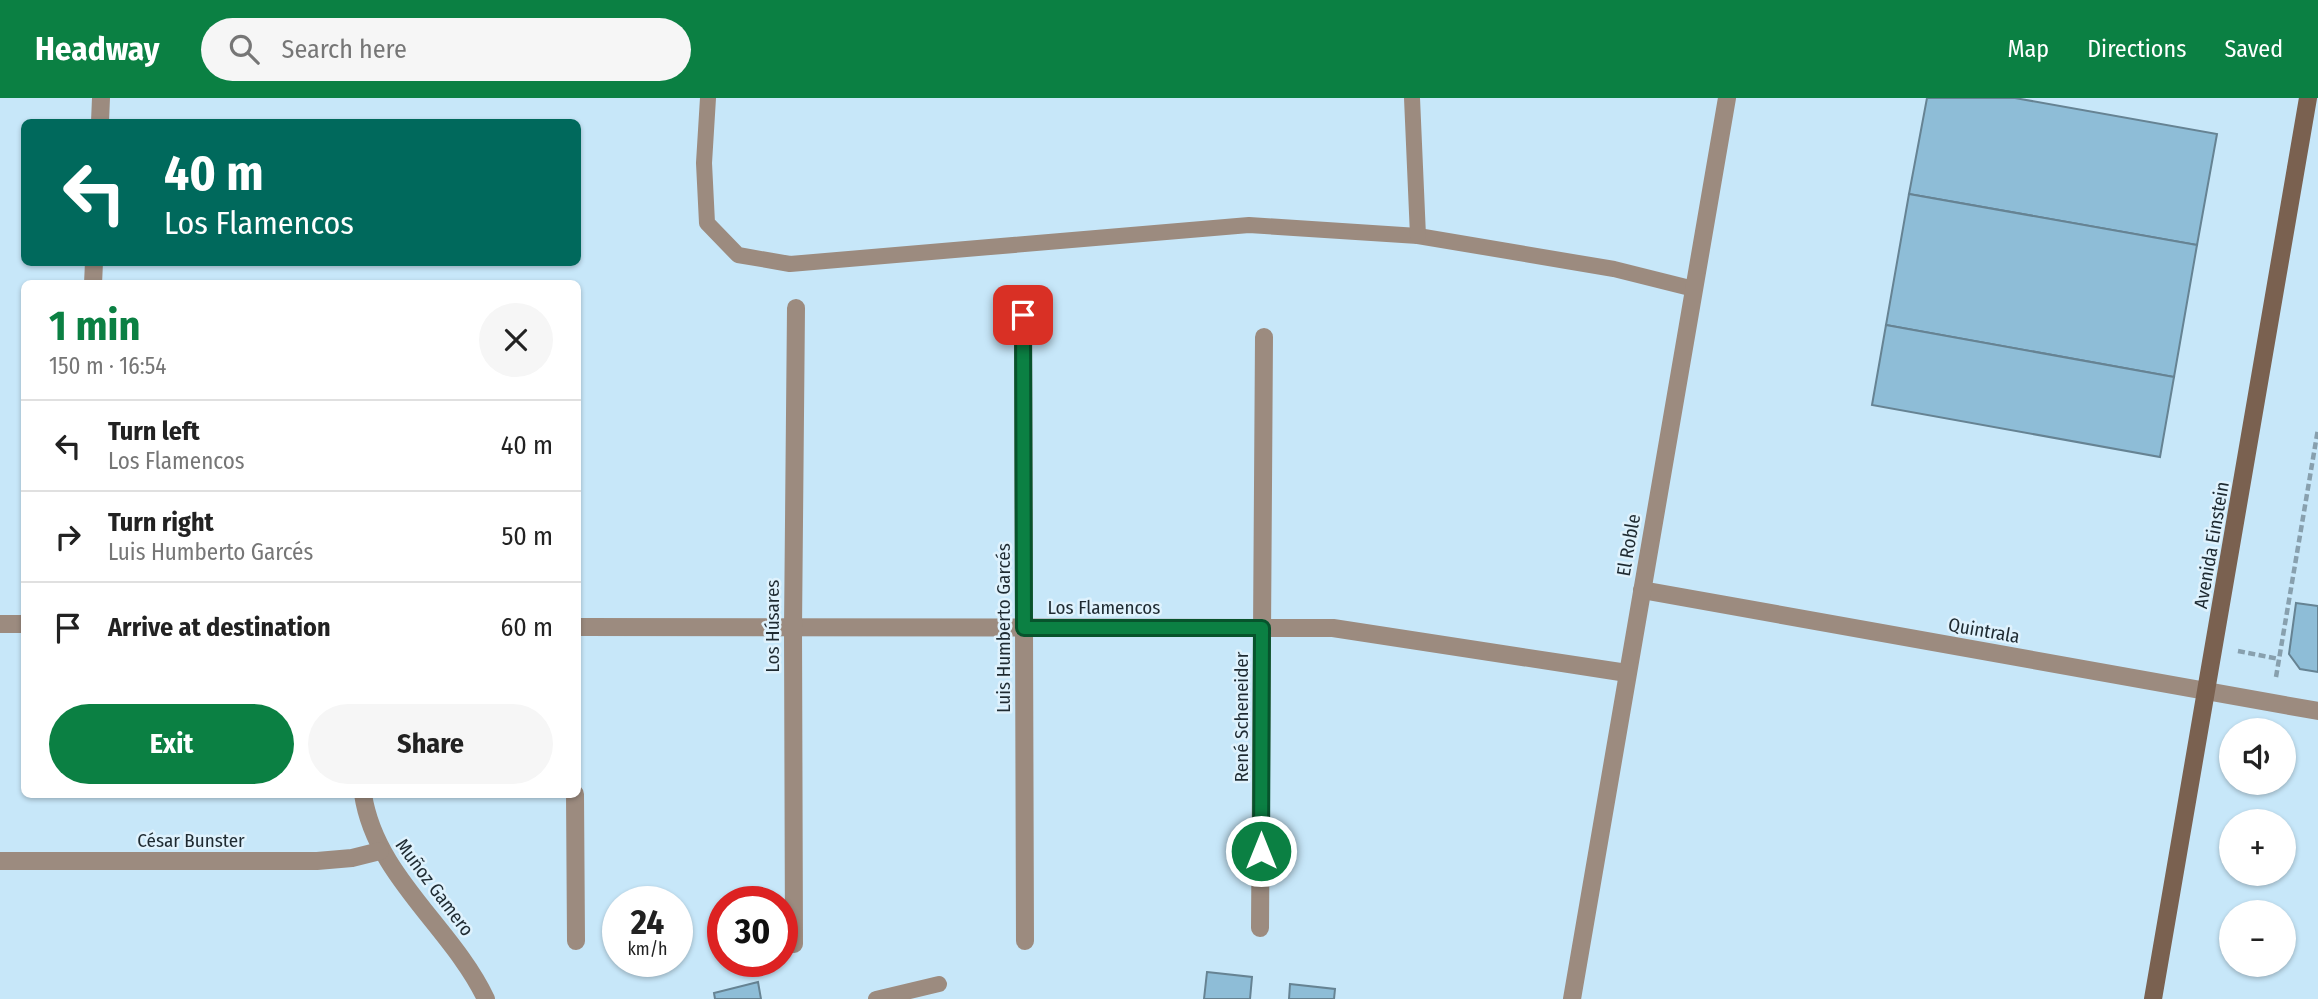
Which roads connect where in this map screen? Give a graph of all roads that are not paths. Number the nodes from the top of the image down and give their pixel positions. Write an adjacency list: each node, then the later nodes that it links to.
1 (101, 98): 6 (street)
2 (708, 98): 7 (lane)
3 (1412, 98): 7 (lane)
4 (1727, 98): 8 (street, El Roble)
5 (2308, 98): 20 (main road, Avenida Einstein)
6 (100, 119)
7 (1418, 236): 8 (lane)
8 (1694, 289): 12 (street, El Roble)
9 (796, 308): 16 (street, Los Húsares)
10 (1023, 315): 17 (street, Luis Humberto Garcés)
11 (1264, 337): 18 (street, René Scheneider)
12 (1642, 590): 19 (street, El Roble); 20 (street, Quintrala)
13 (21, 624): 14 (street)
14 (0, 625)
15 (581, 627): 16 (street, Los Flamencos)
16 (793, 628): 17 (street, Los Flamencos); 26 (street, Los Húsares)
17 (1024, 628): 18 (street, Los Flamencos); 29 (street, Luis Humberto Garcés)
18 (1262, 628): 19 (street, Los Flamencos); 27 (street, René Scheneider)
19 (1628, 673): 33 (street, El Roble)
20 (2208, 691): 21 (street, Quintrala); 34 (main road, Avenida Einstein)
21 (2318, 711)
22 (363, 798): 24 (street, Muñoz Gamero)
23 (575, 798): 28 (street)
24 (380, 851): 25 (street, César Bunster); 31 (street, Muñoz Gamero)
25 (0, 862)
26 (794, 886)
27 (1260, 928)
28 (576, 941)
29 (1025, 941)
30 (939, 984): 32 (lane)
31 (486, 999)
32 (876, 999)
33 (1572, 999)
34 (2153, 999)

